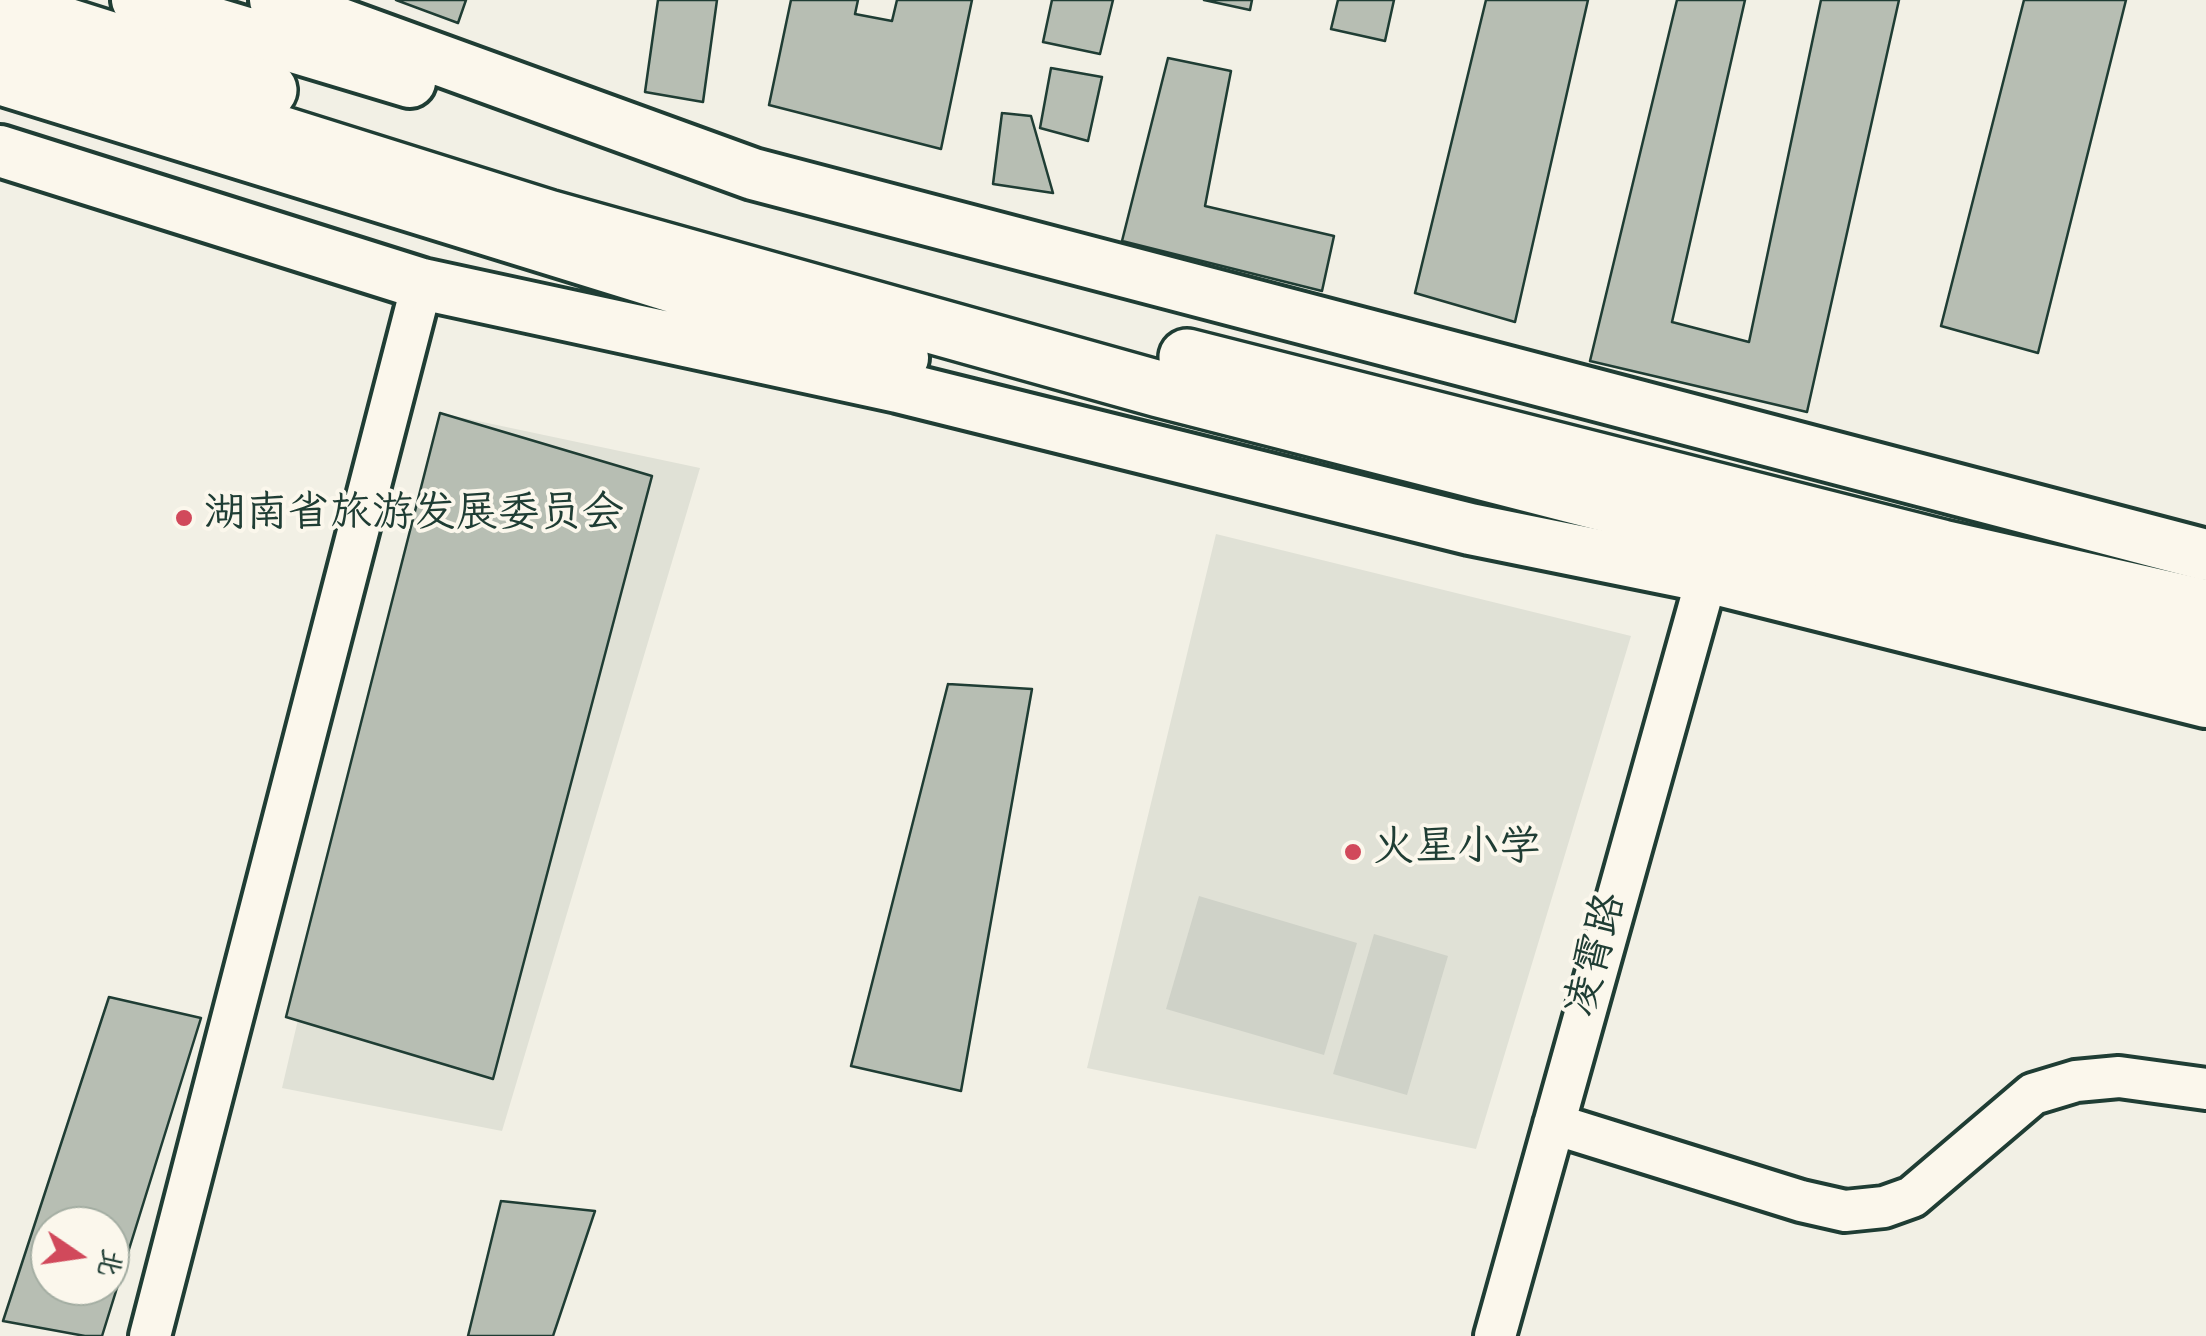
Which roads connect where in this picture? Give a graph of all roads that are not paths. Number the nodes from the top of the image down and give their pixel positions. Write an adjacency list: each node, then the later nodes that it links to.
1 (137, 0): 6 (main road)
2 (275, 0): 6 (main road)
3 (0, 6): 14 (highway)
4 (0, 46): 15 (highway)
5 (0, 79): 11 (main road)
6 (508, 100): 12 (main road)
7 (0, 124): 10 (main road)
8 (0, 151): 9 (main road)
9 (422, 284): 10 (main road); 19 (street)
10 (898, 387): 11 (main road)
11 (1018, 416): 13 (main road)
12 (2206, 555)
13 (1707, 577): 16 (main road); 18 (street, 凌霄路)
14 (2206, 608)
15 (2206, 652)
16 (2206, 702)
17 (2206, 1089): 18 (street)
18 (1554, 1124): 20 (street, 凌霄路)
19 (150, 1336)
20 (1495, 1336)

